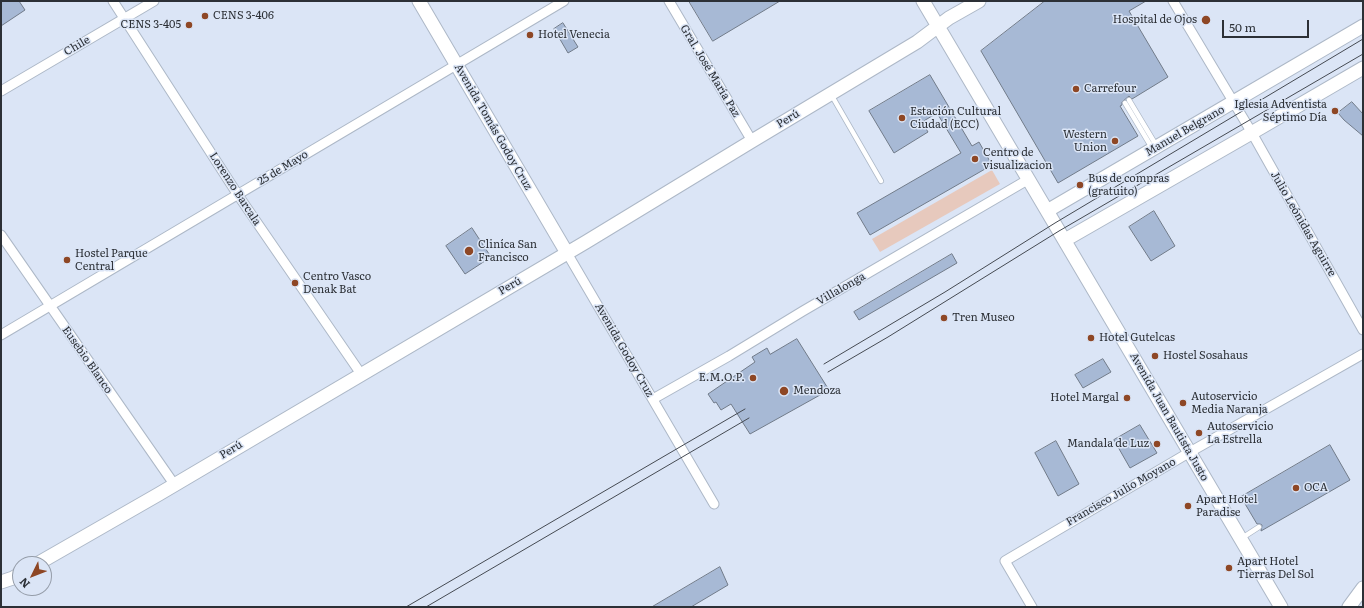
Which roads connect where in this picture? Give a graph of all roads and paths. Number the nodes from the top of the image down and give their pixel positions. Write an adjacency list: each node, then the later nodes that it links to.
1 (113, 1): 9 (street, Lorenzo Barcala)
2 (154, 1): 9 (street, Chile)
3 (419, 1): 12 (main road, Avenida Tomás Godoy Cruz)
4 (564, 1): 12 (street, 25 de Mayo)
5 (669, 1): 19 (street, Gral. José María Paz)
6 (923, 1): 10 (main road, Avenida Juan Bautista Justo)
7 (979, 1): 10 (main road, Perú)
8 (1173, 1): 17 (street, Julio Leónidas Aguirre)
9 (125, 18): 14 (street, Chile); 23 (street, Lorenzo Barcala)
10 (938, 26): 15 (main road, Perú); 21 (main road, Avenida Juan Bautista Justo)
11 (1363, 26): 17 (main road, Manuel Belgrano)
12 (457, 65): 23 (street, 25 de Mayo); 27 (main road, Avenida Tomás Godoy Cruz)
13 (1363, 68): 18 (main road)
14 (1, 91)
15 (831, 94): 19 (main road, Perú); 22 (lane)
16 (1127, 102): 20 (lane)
17 (1233, 102): 18 (street, Julio Leónidas Aguirre); 20 (main road, Manuel Belgrano)
18 (1252, 133): 26 (main road); 29 (street, Julio Leónidas Aguirre)
19 (752, 141): 27 (main road, Perú)
20 (1155, 148): 24 (main road, Manuel Belgrano)
21 (1028, 179): 24 (main road, Avenida Juan Bautista Justo); 33 (street, Villalonga)
22 (881, 181)
23 (238, 195): 28 (street, 25 de Mayo); 32 (street, Lorenzo Barcala)
24 (1048, 211): 26 (main road, Avenida Juan Bautista Justo)
25 (1, 235): 28 (street, Eusebio Blanco)
26 (1065, 240): 34 (main road, Avenida Juan Bautista Justo)
27 (567, 253): 32 (main road, Perú); 33 (street, Avenida Godoy Cruz)
28 (50, 306): 30 (street, 25 de Mayo); 35 (street, Eusebio Blanco)
29 (1363, 330)
30 (1, 335)
31 (1363, 354): 34 (street, Francisco Julio Moyano)
32 (361, 374): 35 (main road, Perú)
33 (653, 399): 36 (street, Avenida Godoy Cruz)
34 (1190, 452): 38 (main road, Avenida Juan Bautista Justo); 43 (street, Francisco Julio Moyano)
35 (174, 484): 39 (main road, Perú)
36 (714, 504)
37 (1259, 527): 38 (lane)
38 (1240, 539): 44 (main road, Avenida Juan Bautista Justo)
39 (51, 556)
40 (12, 578): 41 (main road)
41 (1, 582)
42 (1363, 588): 45 (main road)
43 (1032, 607)
44 (1281, 607)
45 (1349, 607)

